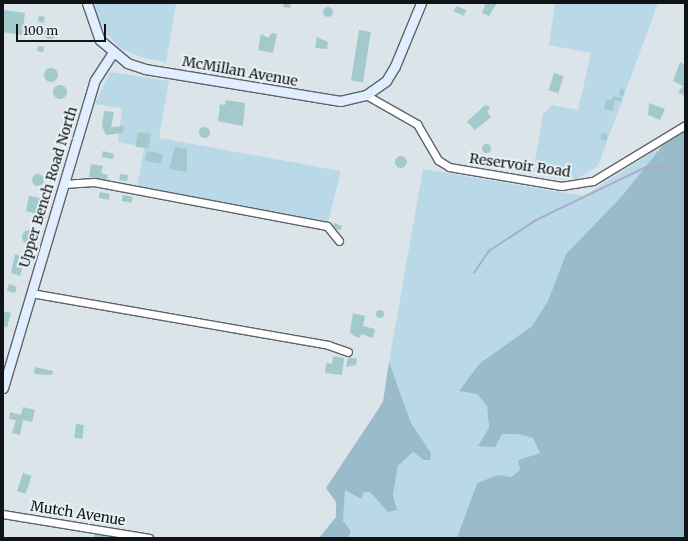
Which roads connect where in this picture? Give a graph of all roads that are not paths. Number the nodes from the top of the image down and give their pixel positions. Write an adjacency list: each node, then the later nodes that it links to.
1 (87, 3): 3 (main road)
2 (421, 3): 4 (main road, McMillan Avenue)
3 (112, 54): 4 (main road, McMillan Avenue); 6 (main road, Upper Bench Road North)
4 (366, 95): 5 (street, Reservoir Road)
5 (685, 125)
6 (64, 184): 7 (street); 8 (main road, Upper Bench Road North)
7 (339, 241)
8 (31, 293): 9 (street); 10 (main road, Upper Bench Road North)
9 (348, 352)
10 (3, 388)
11 (3, 514): 12 (street, Mutch Avenue)
12 (149, 538)

